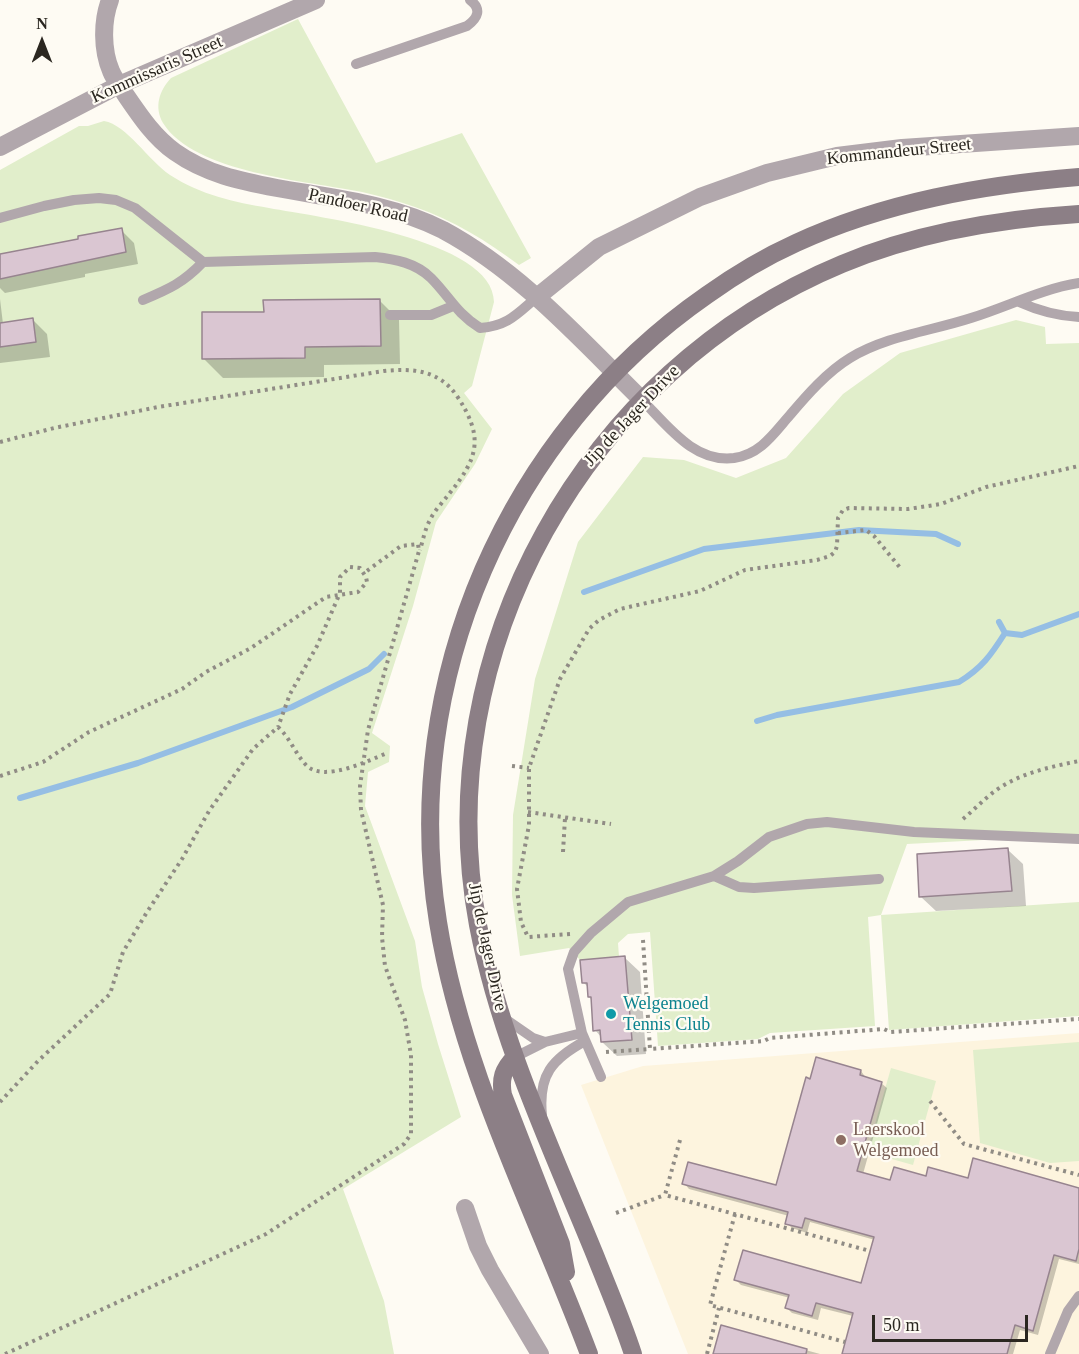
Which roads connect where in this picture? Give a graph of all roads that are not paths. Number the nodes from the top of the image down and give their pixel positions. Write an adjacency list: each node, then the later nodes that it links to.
1 (110, 0): 5 (street, Pandoer Road)
2 (316, 0): 5 (street, Kommissaris Street)
3 (470, 0): 4 (lane)
4 (356, 64)
5 (120, 85): 7 (street, Kommissaris Street); 13 (street, Pandoer Road)
6 (1079, 136): 13 (street, Kommandeur Street)
7 (0, 147)
8 (1079, 177): 19 (main road)
9 (1079, 214): 20 (main road, Jip de Jager Drive)
10 (0, 218): 11 (lane)
11 (203, 262): 14 (lane); 16 (lane)
12 (1079, 283): 15 (lane)
13 (537, 297): 16 (lane); 19 (street, Pandoer Road)
14 (143, 300)
15 (1019, 302): 18 (lane); 20 (lane)
16 (453, 306): 17 (lane)
17 (390, 315)
18 (1079, 317)
19 (614, 372): 20 (street, Pandoer Road); 32 (main road)
20 (642, 400): 24 (main road, Jip de Jager Drive)
21 (1079, 839): 22 (lane)
22 (714, 876): 23 (lane); 25 (lane)
23 (879, 879)
24 (500, 1016): 26 (lane); 27 (main road, Jip de Jager Drive)
25 (583, 1037): 26 (lane); 28 (lane); 29 (lane)
26 (545, 1042): 27 (lane)
27 (514, 1057): 29 (main road, Jip de Jager Drive); 32 (main road)
28 (601, 1077)
29 (543, 1128): 35 (main road, Jip de Jager Drive)
30 (465, 1208): 33 (street)
31 (1079, 1296): 36 (lane)
32 (573, 1312): 34 (main road)
33 (540, 1354)
34 (589, 1354)
35 (633, 1354)
36 (1050, 1354)

